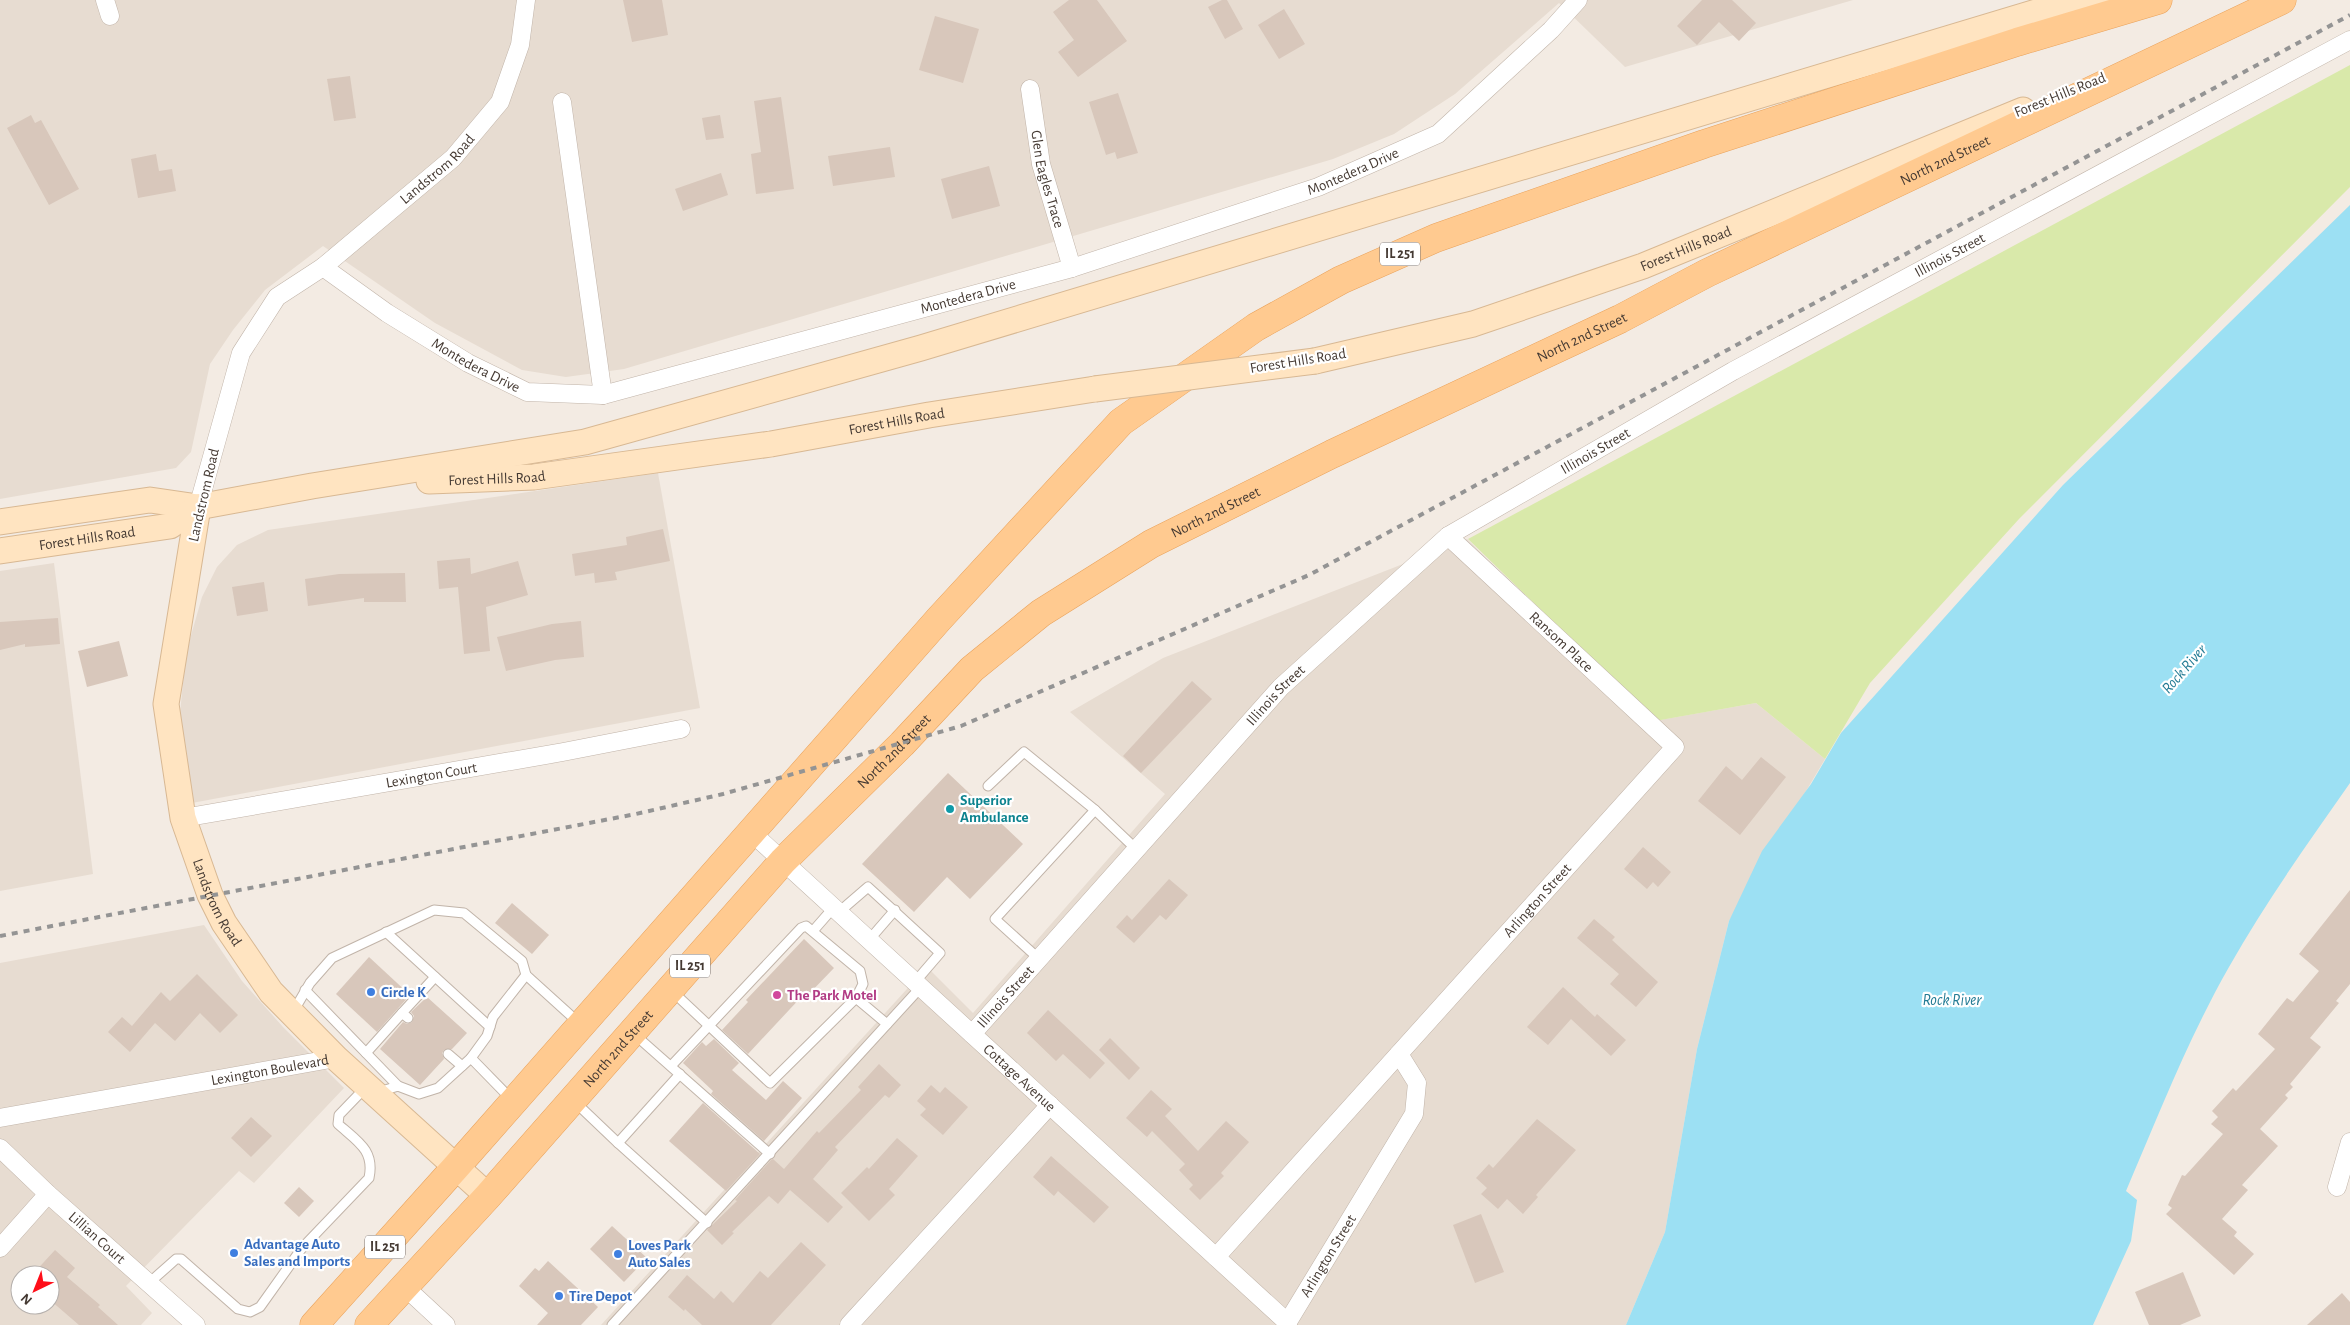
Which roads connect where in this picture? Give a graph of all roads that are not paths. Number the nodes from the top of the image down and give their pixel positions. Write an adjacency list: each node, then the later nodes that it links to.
1 (526, 0): 10 (street, Landstrom Road)
2 (1578, 0): 11 (street, Montedera Drive)
3 (2109, 0): 13 (street, Forest Hills Road)
4 (2158, 0): 23 (main road, IL 251)
5 (2282, 0): 6 (main road, North 2nd Street / IL 251)
6 (2231, 24): 13 (street, Forest Hills Road, bridge); 25 (main road, North 2nd Street / IL 251)
7 (2350, 40): 16 (street, Illinois Street)
8 (1030, 89): 11 (street, Glen Eagles Trace)
9 (562, 102): 12 (street)
10 (323, 267): 12 (street, Montedera Drive); 14 (street, Landstrom Road)
11 (1072, 268): 12 (street, Montedera Drive)
12 (603, 395)
13 (312, 486): 14 (street, Forest Hills Road)
14 (198, 507): 15 (street, Forest Hills Road); 17 (street, Forest Hills Road); 22 (street, Landstrom Road)
15 (0, 522)
16 (1448, 536): 19 (street, Ransom Place); 24 (street, Illinois Street)
17 (0, 551)
18 (681, 729): 22 (street, Lexington Court)
19 (1675, 747): 47 (street, Arlington Street)
20 (988, 786): 21 (lane)
21 (1095, 810): 24 (lane); 31 (lane)
22 (183, 818): 38 (street, Landstrom Road)
23 (751, 832): 25 (street, Cottage Avenue); 40 (main road, IL 251)
24 (1136, 849): 31 (street, Illinois Street)
25 (783, 861): 26 (street, Cottage Avenue); 36 (main road, North 2nd Street / IL 251)
26 (837, 910): 27 (lane); 28 (lane); 30 (street, Cottage Avenue)
27 (895, 910): 30 (lane); 34 (lane)
28 (813, 931): 37 (lane); 42 (lane)
29 (386, 932): 32 (lane); 33 (lane); 35 (lane)
30 (869, 940): 34 (street, Cottage Avenue)
31 (1038, 958): 44 (street, Illinois Street)
32 (526, 976): 40 (lane); 41 (lane)
33 (435, 977): 41 (lane); 45 (lane)
34 (918, 984): 39 (lane); 44 (street, Cottage Avenue)
35 (305, 990): 38 (lane); 45 (lane)
36 (670, 990): 42 (lane); 43 (main road, North 2nd Street / IL 251)
37 (856, 998): 39 (lane); 42 (lane)
38 (292, 1013): 48 (street, Landstrom Road)
39 (887, 1024): 62 (lane)
40 (581, 1025): 56 (main road, IL 251)
41 (490, 1026): 49 (lane)
42 (708, 1026): 51 (lane)
43 (632, 1033): 51 (lane); 55 (main road, North 2nd Street / IL 251)
44 (972, 1034): 57 (street, Cottage Avenue)
45 (366, 1053): 53 (lane)
46 (448, 1054): 50 (lane)
47 (1399, 1054): 69 (street, Arlington Street); 72 (street, Arlington Street)
48 (336, 1058): 54 (street, Lexington Boulevard); 58 (street, Lexington Boulevard)
49 (470, 1058): 50 (lane); 56 (lane)
50 (462, 1066): 53 (lane)
51 (671, 1066): 52 (lane)
52 (680, 1074): 60 (lane); 62 (lane)
53 (398, 1086): 54 (lane)
54 (371, 1090): 63 (street, Lexington Boulevard); 70 (lane)
55 (573, 1100): 60 (lane); 66 (main road, North 2nd Street / IL 251)
56 (514, 1102): 63 (main road, IL 251)
57 (1050, 1106): 69 (street, Cottage Avenue); 78 (street)
58 (0, 1118)
59 (2350, 1142): 64 (street)
60 (618, 1143): 67 (lane)
61 (0, 1148): 65 (street, Lillian Court)
62 (770, 1154): 67 (lane)
63 (455, 1168): 66 (street, Lexington Boulevard); 74 (main road, IL 251)
64 (2337, 1187)
65 (48, 1194): 68 (street); 70 (street, Lillian Court)
66 (488, 1196): 71 (main road, North 2nd Street / IL 251)
67 (706, 1223): 77 (lane)
68 (0, 1248)
69 (1216, 1258): 72 (street, Cottage Avenue)
70 (149, 1283): 73 (street, Lillian Court)
71 (405, 1287): 75 (main road, North 2nd Street / IL 251); 76 (street)
72 (1287, 1324)
73 (196, 1325)
74 (314, 1325)
75 (369, 1325)
76 (446, 1325)
77 (612, 1325)
78 (849, 1325)

